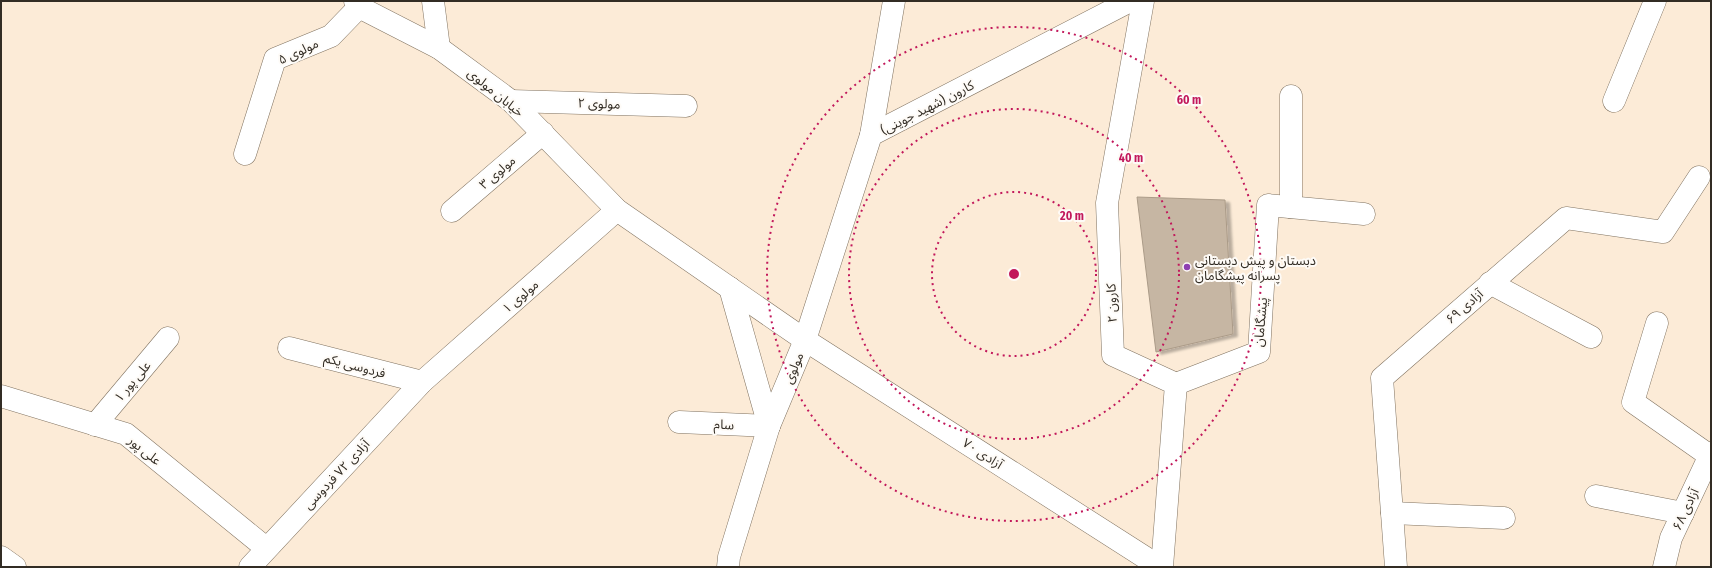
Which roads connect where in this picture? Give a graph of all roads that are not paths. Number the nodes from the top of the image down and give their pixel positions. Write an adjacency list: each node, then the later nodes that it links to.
1 (433, 1): 7 (street)
2 (894, 1): 13 (street)
3 (1130, 1): 13 (street, کارون (شهید جوینی))
4 (1143, 1): 28 (street, کارون ۲)
5 (1655, 1): 10 (street)
6 (357, 4): 7 (street, خیابان مولوی); 14 (street, مولوی ۵)
7 (439, 48): 9 (street, خیابان مولوی)
8 (1291, 96): 16 (street)
9 (511, 100): 11 (street, مولوی ۲); 12 (street, خیابان مولوی)
10 (1614, 101)
11 (686, 106)
12 (543, 133): 17 (street, خیابان مولوی); 18 (street, مولوی ۳)
13 (871, 135): 25 (street, کارون (شهید جوینی))
14 (245, 154)
15 (1699, 177): 20 (street, آزادی ۶۹)
16 (1291, 207): 19 (street, پیشگامان); 28 (street, پیشگامان)
17 (618, 210): 21 (street, مولوی); 27 (street, مولوی ۱)
18 (452, 211)
19 (1364, 214)
20 (1490, 283): 23 (street); 35 (street, آزادی ۶۹)
21 (730, 288): 25 (street, مولوی); 32 (street)
22 (1657, 323): 33 (street)
23 (1591, 337)
24 (168, 338): 31 (street, علی پور ۱)
25 (805, 340): 32 (street, مولوی); 43 (street, آزادی ۷۰)
26 (289, 348): 27 (street, فردوسی یکم)
27 (422, 382): 38 (street, آزادی ۷۲ فردوسی)
28 (1176, 384): 43 (street)
29 (1, 396): 31 (street, علی پور)
30 (679, 422): 32 (street, سام)
31 (95, 425): 38 (street, علی پور)
32 (769, 426): 42 (street, مولوی)
33 (1710, 455): 36 (street, آزادی ۶۸)
34 (1596, 496): 36 (street)
35 (1392, 513): 37 (street); 44 (street, آزادی ۶۹)
36 (1683, 513): 45 (street, آزادی ۶۸)
37 (1504, 518)
38 (266, 548): 41 (street, آزادی ۷۲ فردوسی)
39 (1, 557): 40 (street)
40 (15, 567)
41 (250, 567)
42 (728, 567)
43 (1161, 567)
44 (1396, 567)
45 (1664, 567)

